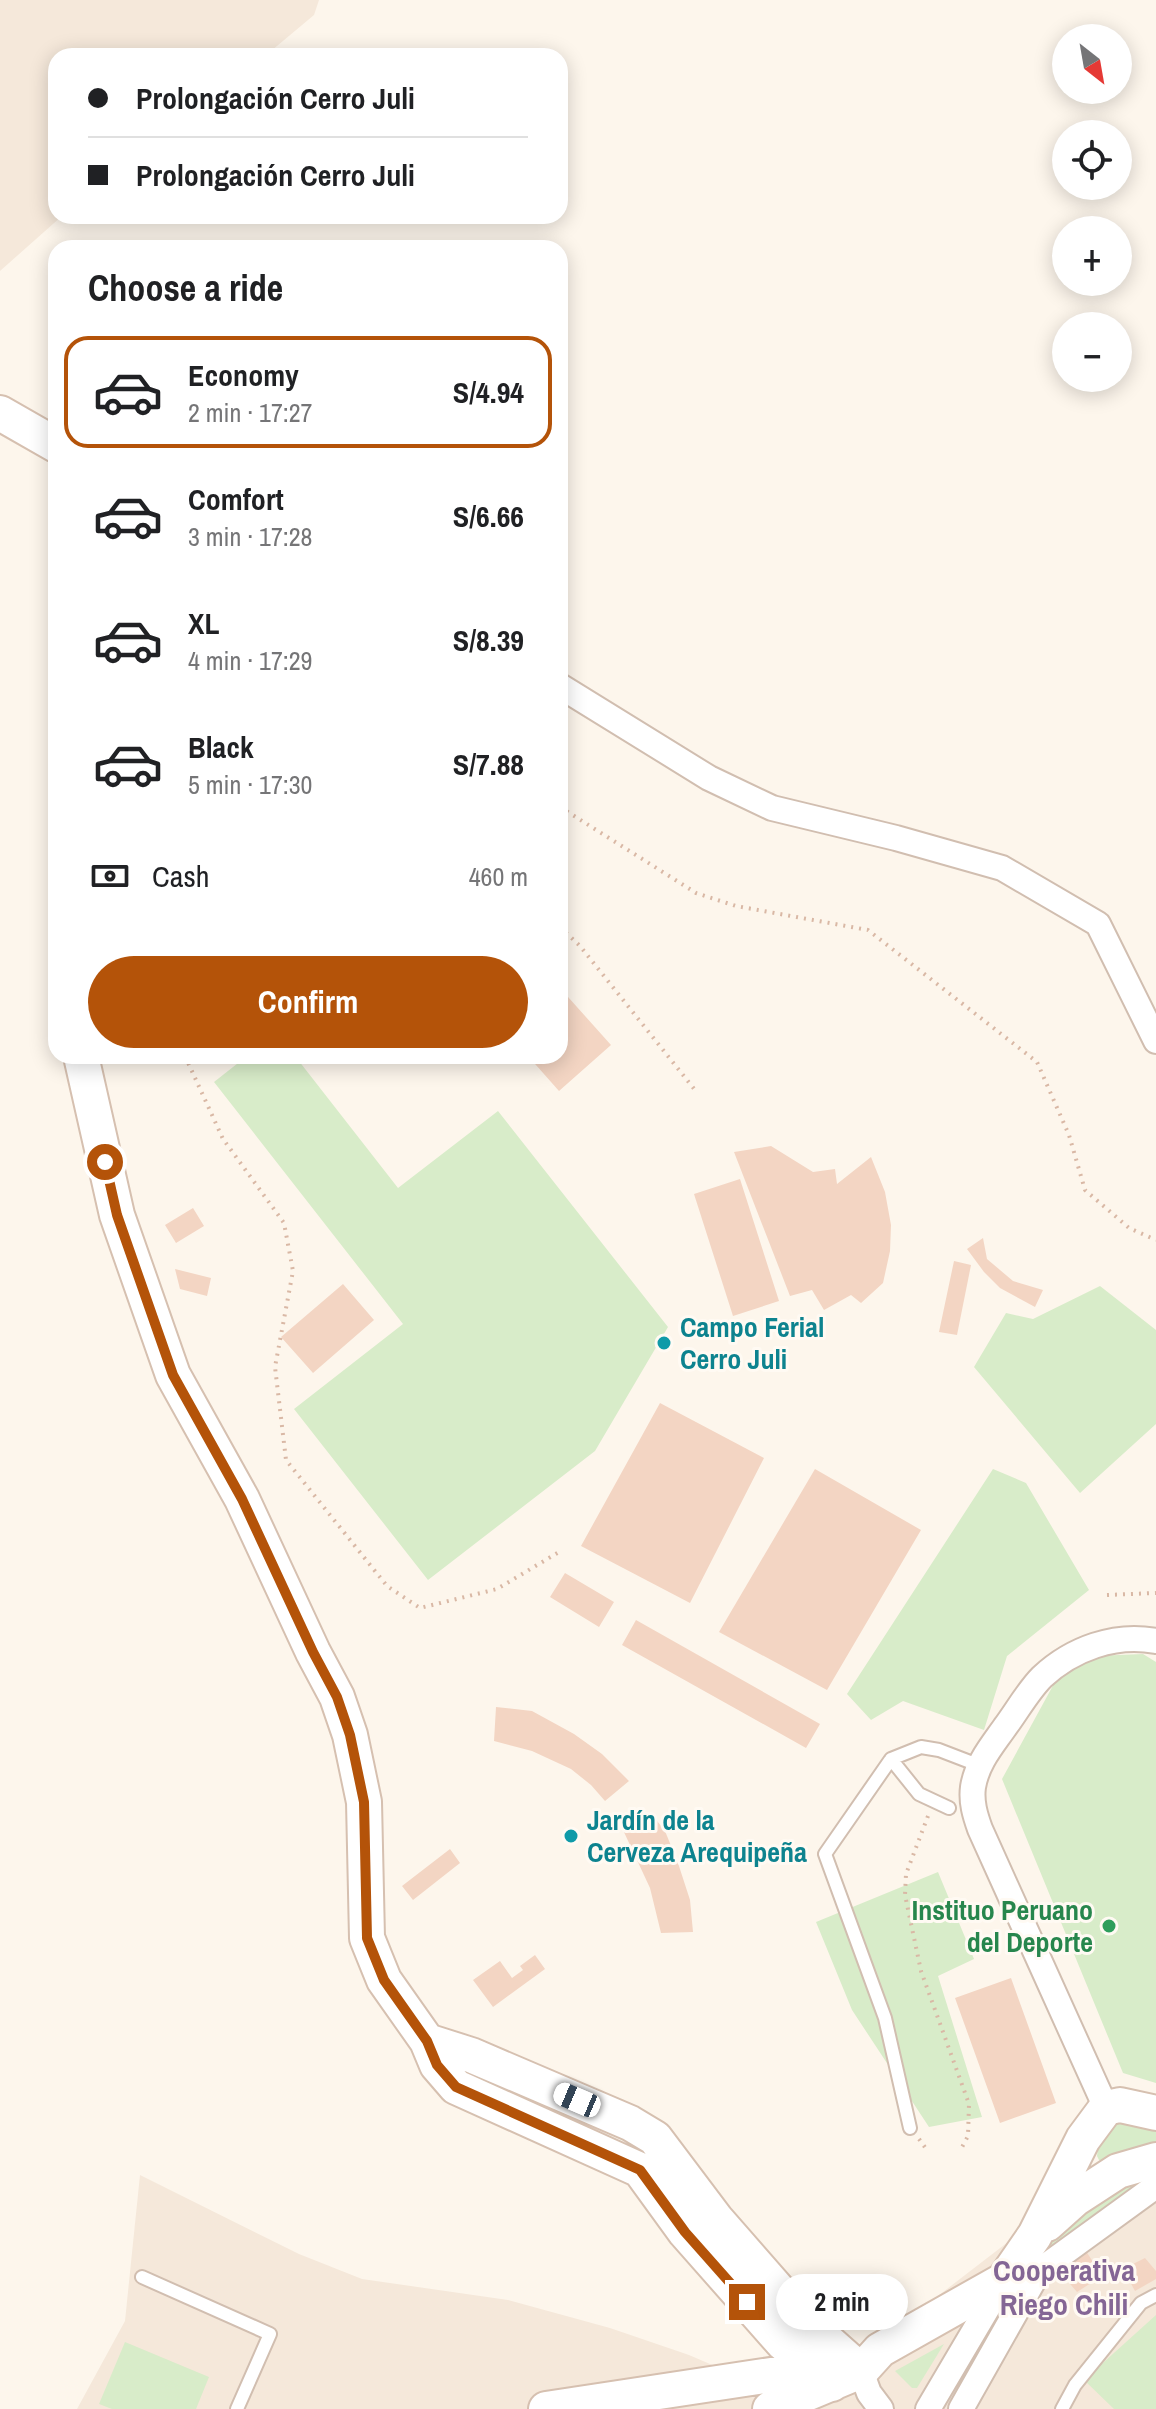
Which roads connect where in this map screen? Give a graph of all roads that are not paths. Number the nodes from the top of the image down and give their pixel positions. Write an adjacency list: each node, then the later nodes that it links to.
1 (0, 413): 2 (street)
2 (48, 440)
3 (568, 691): 4 (street)
4 (1156, 1041)
5 (83, 1064): 19 (street)
6 (1156, 1641): 8 (street)
7 (891, 1759): 8 (lane); 9 (lane); 12 (lane)
8 (978, 1765): 10 (street)
9 (949, 1808)
10 (1106, 2108): 11 (street); 15 (street)
11 (1156, 2113)
12 (910, 2128)
13 (1156, 2160): 15 (street)
14 (1156, 2186): 24 (street)
15 (1035, 2235): 17 (street)
16 (142, 2277): 20 (lane)
17 (1004, 2280): 19 (street); 23 (street)
18 (1156, 2295): 25 (lane)
19 (854, 2375): 21 (street); 22 (street)
20 (237, 2409)
21 (546, 2409)
22 (770, 2409)
23 (928, 2409)
24 (961, 2409)
25 (1062, 2409)

